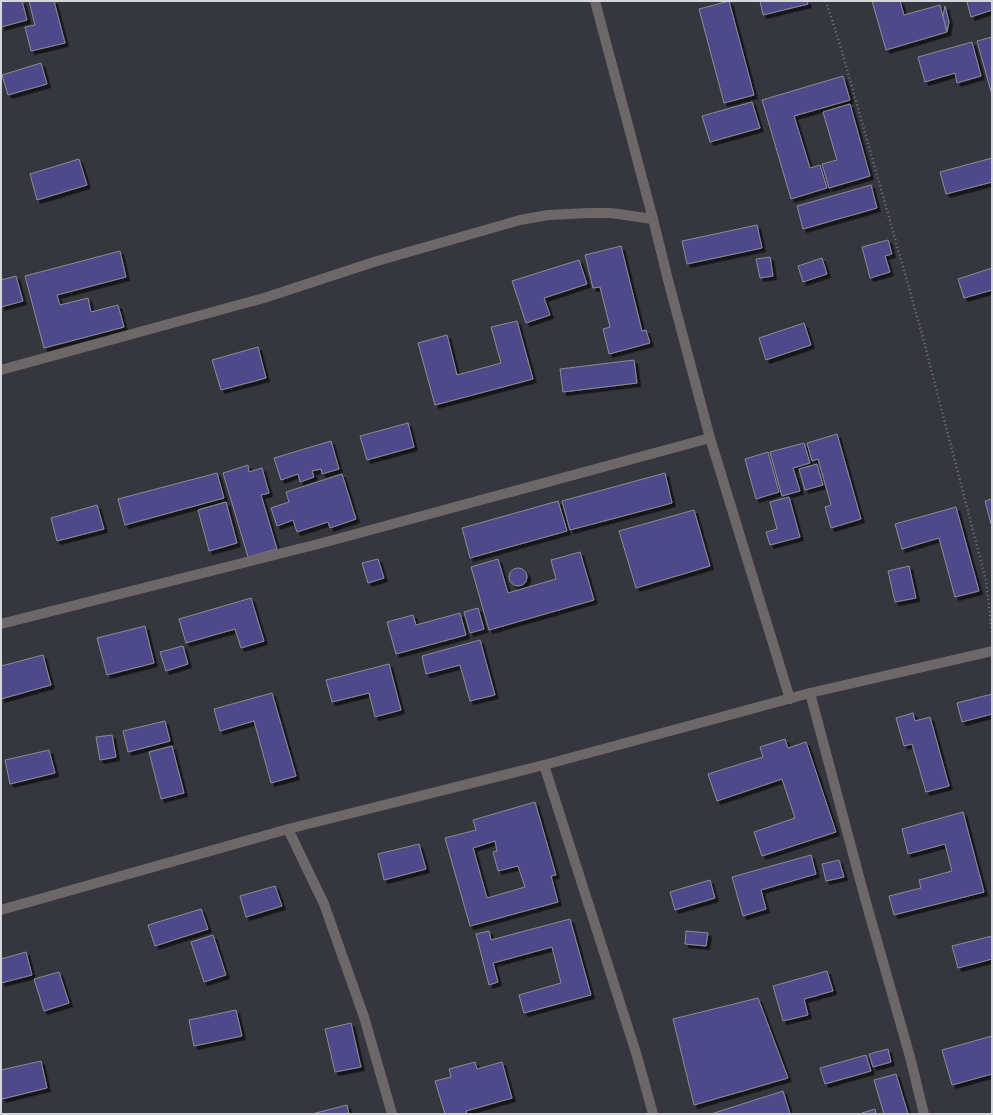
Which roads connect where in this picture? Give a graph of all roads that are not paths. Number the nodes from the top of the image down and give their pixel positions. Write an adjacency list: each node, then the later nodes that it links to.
1 (595, 1): 2 (street)
2 (653, 219): 3 (street); 4 (street)
3 (1, 370)
4 (710, 438): 5 (street); 8 (street)
5 (1, 624)
6 (992, 651): 7 (street)
7 (810, 693): 8 (street); 14 (street)
8 (790, 699): 9 (street)
9 (544, 765): 10 (street); 13 (street)
10 (288, 829): 11 (street); 12 (street)
11 (1, 910)
12 (392, 1114)
13 (653, 1114)
14 (924, 1114)

